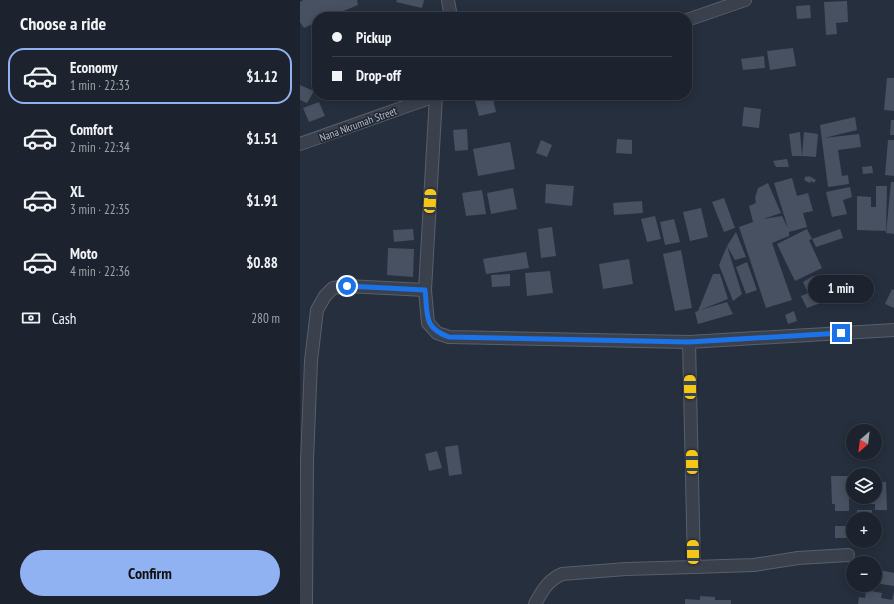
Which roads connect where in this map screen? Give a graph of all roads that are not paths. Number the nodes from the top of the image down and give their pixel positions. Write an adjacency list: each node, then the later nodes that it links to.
1 (448, 0): 3 (street)
2 (745, 0): 4 (street)
3 (450, 12)
4 (692, 18)
5 (423, 100): 7 (street, Nana Nkrumah Street)
6 (437, 100): 8 (street)
7 (300, 144)
8 (425, 290): 10 (street); 13 (street)
9 (894, 330): 10 (street)
10 (689, 342): 12 (street)
11 (848, 555): 12 (street)
12 (694, 567): 14 (street)
13 (306, 604)
14 (535, 604)

